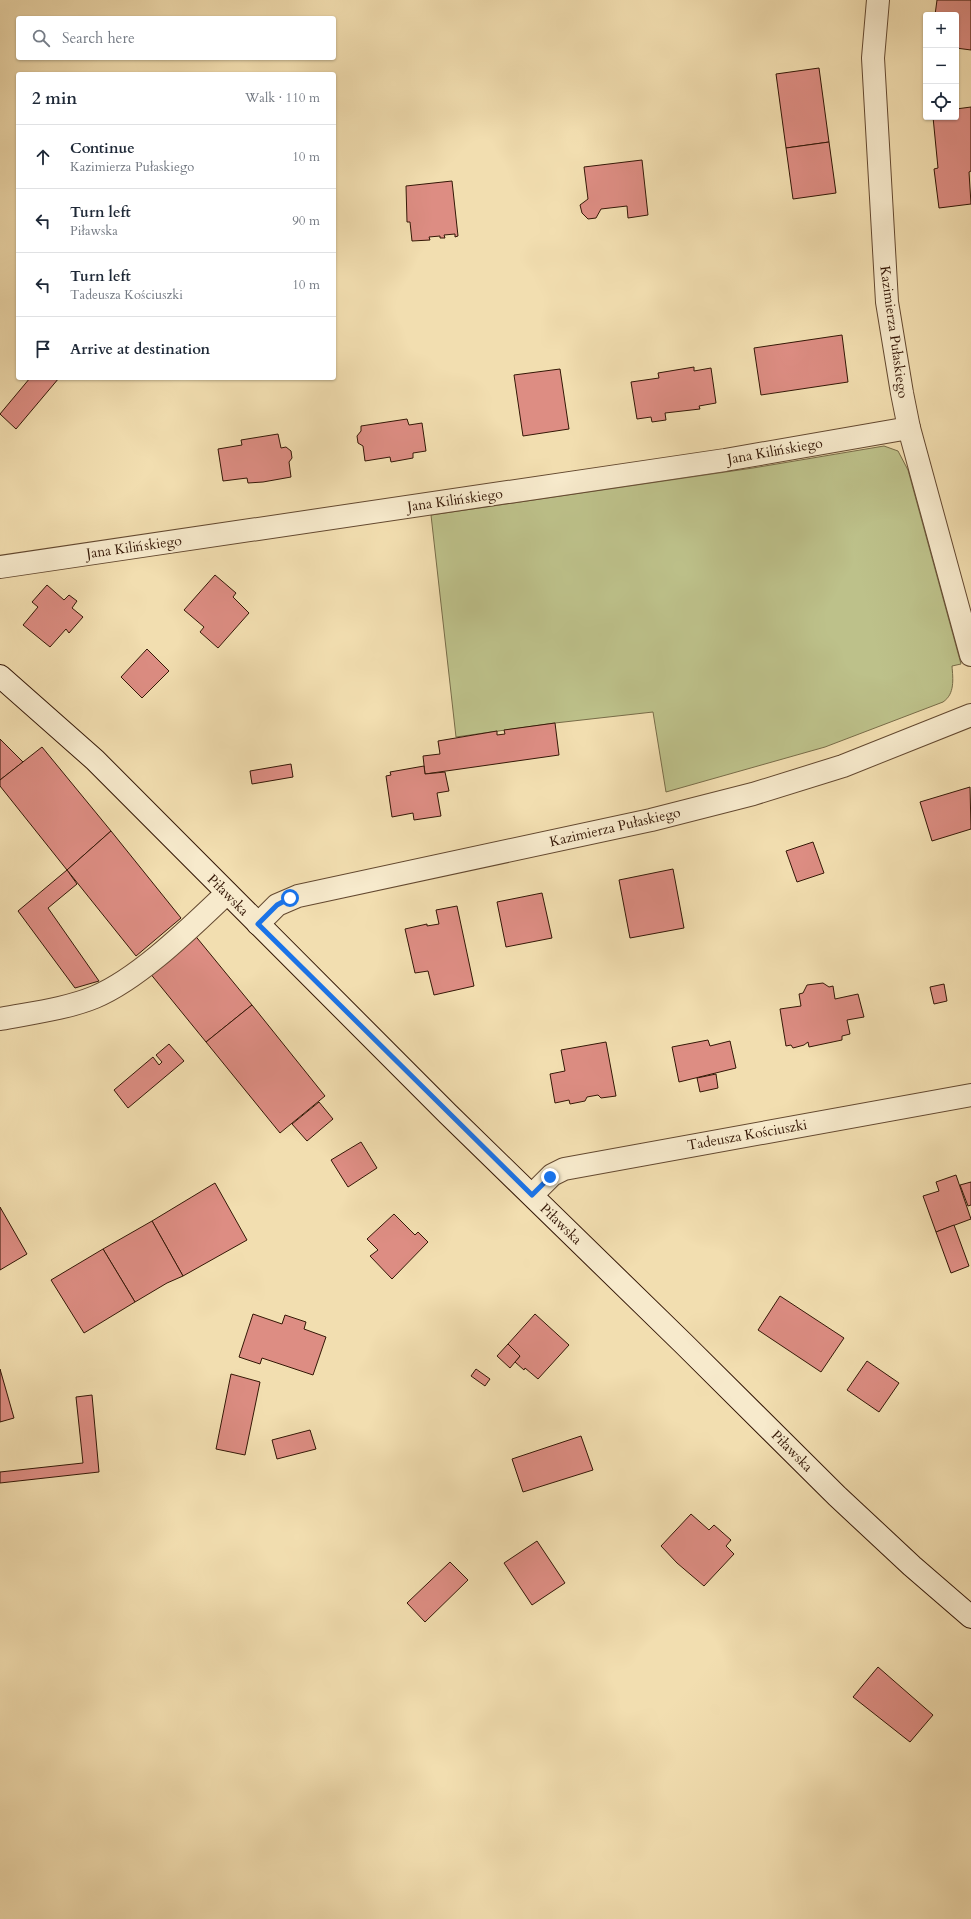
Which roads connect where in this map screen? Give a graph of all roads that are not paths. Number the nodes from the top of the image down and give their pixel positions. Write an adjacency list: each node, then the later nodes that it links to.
1 (878, 0): 2 (street, Kazimierza Pułaskiego)
2 (909, 428): 3 (street, Jana Kilińskiego); 4 (street, Kazimierza Pułaskiego)
3 (0, 567)
4 (971, 655)
5 (0, 676): 7 (street, Piławska)
6 (971, 715): 8 (street, Kazimierza Pułaskiego)
7 (227, 893): 8 (street, Piławska); 9 (street)
8 (258, 924): 11 (street, Piławska)
9 (0, 1019)
10 (971, 1095): 11 (street, Tadeusza Kościuszki)
11 (532, 1195): 12 (street, Piławska)
12 (971, 1617)

